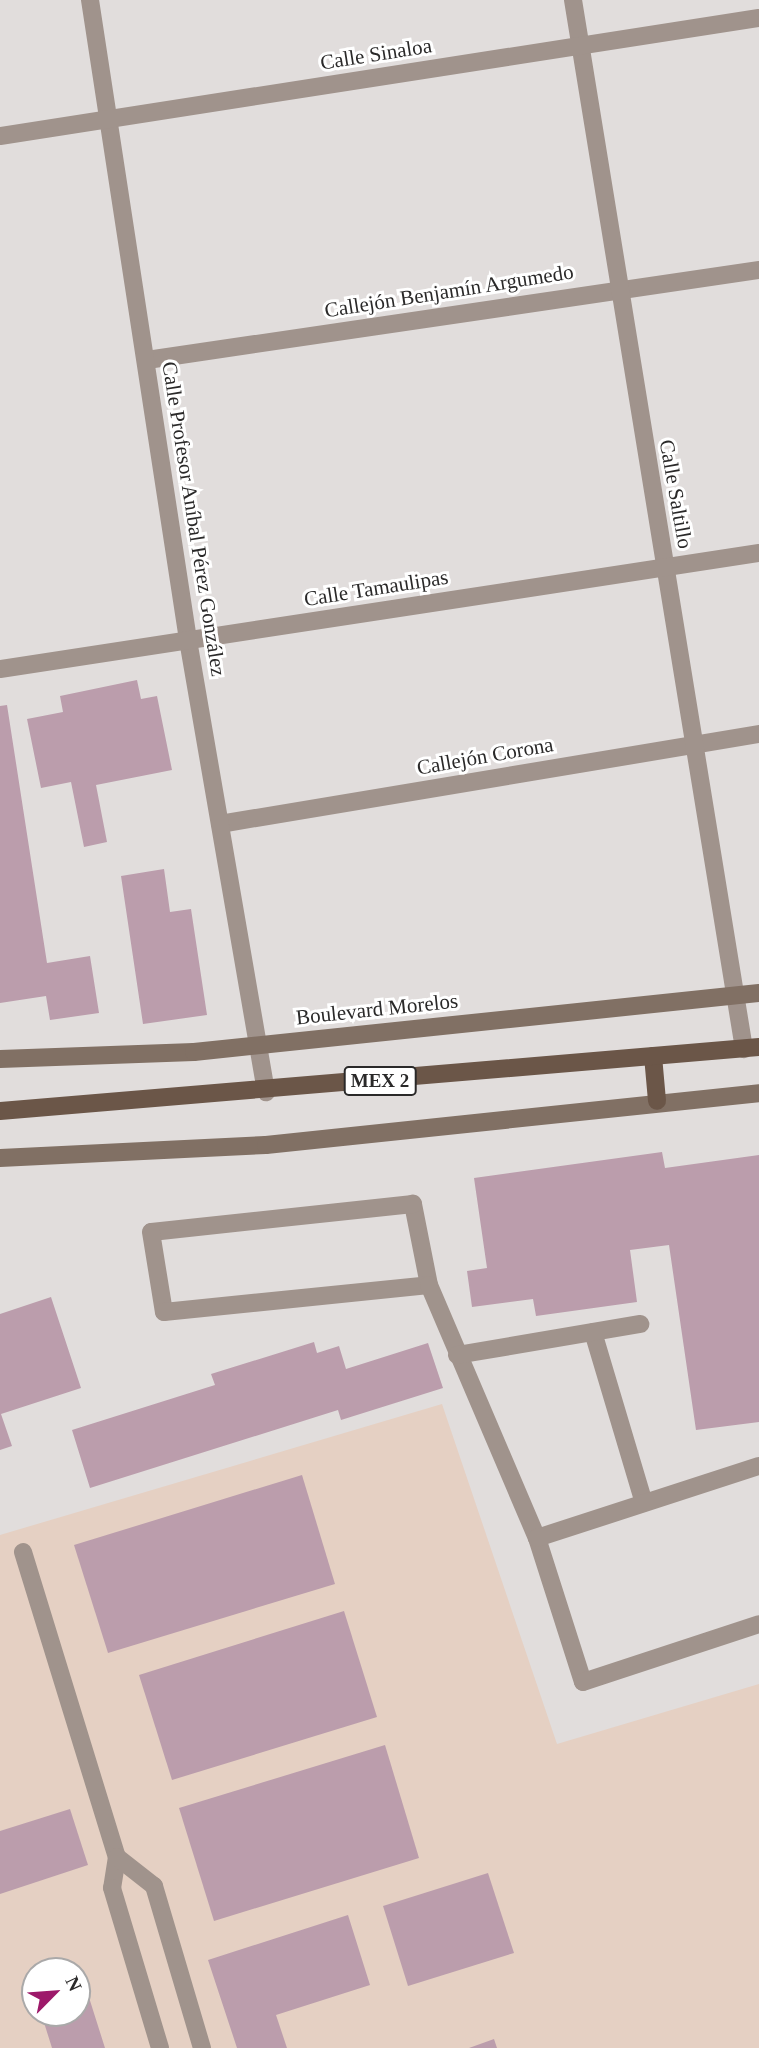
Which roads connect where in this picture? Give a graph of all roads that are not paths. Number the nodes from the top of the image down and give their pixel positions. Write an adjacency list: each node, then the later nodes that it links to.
1 (90, 0): 5 (street, Calle Profesor Aníbal Pérez González)
2 (573, 0): 4 (street, Calle Saltillo)
3 (759, 18): 4 (street, Calle Sinaloa)
4 (580, 45): 5 (street, Calle Sinaloa); 8 (street, Calle Saltillo)
5 (108, 119): 6 (street, Calle Sinaloa); 9 (street, Calle Profesor Aníbal Pérez González)
6 (0, 136)
7 (759, 270): 8 (street, Callejón Benjamín Argumedo)
8 (618, 289): 9 (street, Callejón Benjamín Argumedo); 11 (street, Calle Saltillo)
9 (147, 360): 12 (street, Calle Profesor Aníbal Pérez González)
10 (759, 553): 11 (street, Calle Tamaulipas)
11 (666, 567): 12 (street, Calle Tamaulipas); 15 (street, Calle Saltillo)
12 (188, 640): 13 (street, Calle Tamaulipas); 16 (street, Calle Profesor Aníbal Pérez González)
13 (0, 669)
14 (759, 734): 15 (street, Callejón Corona)
15 (693, 744): 16 (street, Callejón Corona); 18 (street, Calle Saltillo)
16 (219, 824): 19 (street, Calle Profesor Aníbal Pérez González)
17 (759, 993): 18 (street, Boulevard Morelos / MEX 2)
18 (737, 995): 19 (street, Boulevard Morelos / MEX 2); 20 (street, Calle Saltillo)
19 (259, 1044): 22 (street, Boulevard Morelos / MEX 2); 23 (street, Calle Profesor Aníbal Pérez González)
20 (752, 1048): 21 (main road, MEX 2)
21 (653, 1056): 23 (main road, MEX 2); 25 (main road)
22 (0, 1059)
23 (266, 1092): 26 (main road, MEX 2)
24 (759, 1093): 25 (street)
25 (657, 1101): 27 (street)
26 (0, 1111)
27 (0, 1158)
28 (429, 1285): 28 (street); 31 (street)
29 (640, 1324): 30 (street)
30 (593, 1332): 31 (street); 33 (street)
31 (457, 1355): 34 (street)
32 (759, 1466): 33 (street)
33 (645, 1503): 34 (street)
34 (537, 1538): 36 (street)
35 (23, 1552): 37 (street)
36 (759, 1624)
37 (117, 1857): 38 (street); 39 (street)
38 (160, 2048)
39 (202, 2048)

